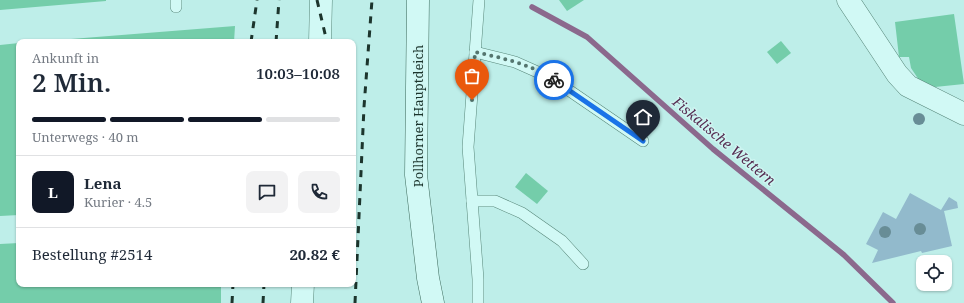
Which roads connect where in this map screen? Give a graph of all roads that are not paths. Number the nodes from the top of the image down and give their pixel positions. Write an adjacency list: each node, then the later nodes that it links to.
1 (321, 0): 5 (main road)
2 (418, 0): 13 (main road, Pollhorner Hauptdeich)
3 (479, 0): 6 (lane)
4 (848, 0): 7 (main road)
5 (320, 39)
6 (475, 52): 8 (lane); 9 (lane)
7 (964, 114)
8 (643, 141)
9 (472, 201): 10 (lane); 14 (lane)
10 (582, 264)
11 (303, 287): 12 (main road)
12 (302, 303)
13 (433, 303)
14 (478, 303)

